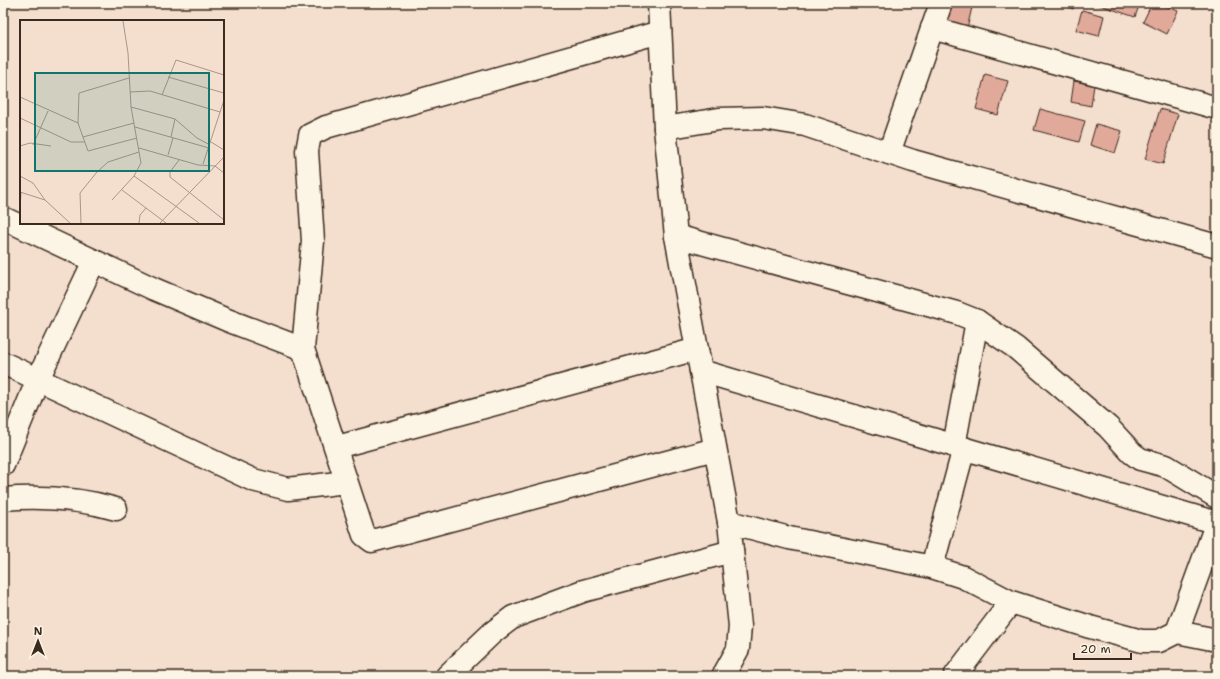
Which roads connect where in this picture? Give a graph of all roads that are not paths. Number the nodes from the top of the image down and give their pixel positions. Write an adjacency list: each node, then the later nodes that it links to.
1 (659, 3): 4 (street)
2 (941, 3): 3 (street)
3 (932, 28): 5 (street); 7 (street)
4 (660, 32): 6 (street); 13 (street)
5 (1217, 108)
6 (665, 128): 7 (street); 9 (street)
7 (889, 153): 10 (street)
8 (3, 218): 11 (street)
9 (676, 236): 12 (street); 14 (street)
10 (1217, 246)
11 (94, 261): 13 (street); 17 (street)
12 (977, 321): 19 (street); 23 (street)
13 (303, 349): 18 (street)
14 (697, 349): 16 (street); 18 (street)
15 (3, 363): 17 (street)
16 (701, 371): 19 (street); 20 (street)
17 (38, 380): 21 (street); 22 (street)
18 (336, 447): 22 (street)
19 (959, 447): 27 (street); 29 (street)
20 (715, 449): 22 (street); 26 (street)
21 (3, 465)
22 (346, 482)
23 (1217, 497)
24 (3, 499): 25 (street)
25 (116, 509)
26 (729, 522): 28 (street); 29 (street)
27 (1217, 523): 31 (street)
28 (732, 551): 33 (street); 34 (street)
29 (932, 567): 30 (street)
30 (1011, 602): 31 (street); 35 (street)
31 (1177, 632): 32 (street)
32 (1217, 640)
33 (447, 676)
34 (723, 676)
35 (955, 676)

